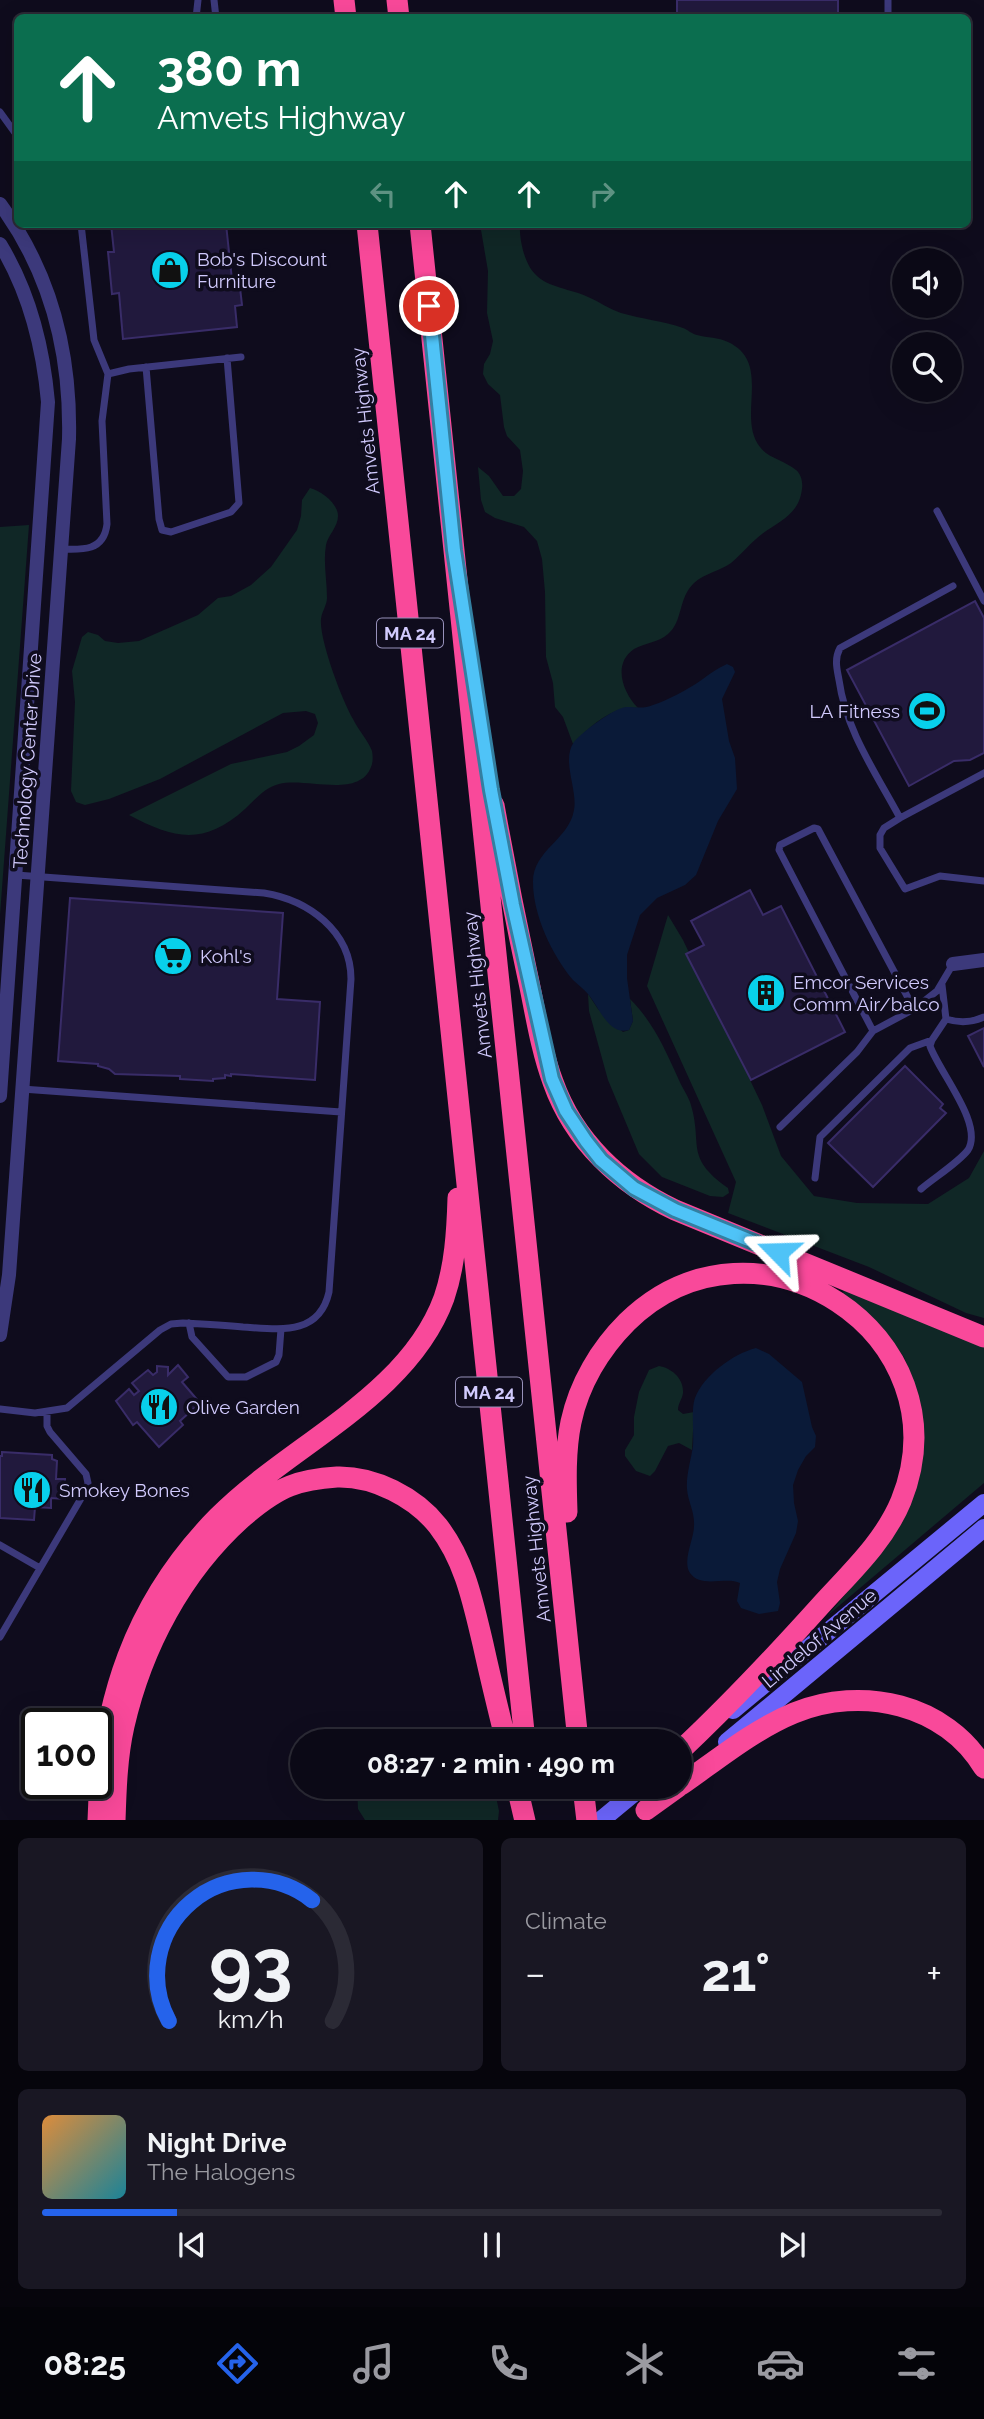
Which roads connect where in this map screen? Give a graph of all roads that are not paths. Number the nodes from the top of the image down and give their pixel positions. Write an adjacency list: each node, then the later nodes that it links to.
1 (0, 112): 2 (lane)
2 (14, 131)
3 (0, 204): 4 (street, Technology Center Drive)
4 (14, 218)
5 (19, 228): 15 (street, Technology Center Drive)
6 (81, 228): 13 (lane)
7 (368, 228): 34 (highway, Amvets Highway / MA 24)
8 (421, 228): 16 (highway, Amvets Highway / MA 24)
9 (0, 244): 21 (street, Technology Center Drive)
10 (241, 357): 11 (lane)
11 (227, 358): 12 (lane); 12 (lane)
12 (146, 367): 13 (lane)
13 (108, 374): 15 (lane)
14 (937, 511): 18 (lane)
15 (61, 549): 22 (street, Technology Center Drive)
16 (454, 550): 45 (highway); 53 (highway, Amvets Highway / MA 24)
17 (953, 586): 20 (lane)
18 (984, 601)
19 (984, 773): 20 (lane)
20 (900, 818): 23 (lane)
21 (16, 875): 22 (lane); 31 (street, Technology Center Drive)
22 (38, 877): 32 (street, Technology Center Drive); 37 (lane)
23 (984, 881)
24 (984, 960): 25 (street)
25 (953, 964): 26 (lane)
26 (942, 985): 27 (lane); 29 (lane)
27 (914, 1009): 30 (lane); 30 (lane)
28 (984, 1017): 29 (lane)
29 (946, 1019): 33 (lane)
30 (873, 1031): 38 (lane)
31 (2, 1035): 32 (lane); 36 (street, Technology Center Drive)
32 (26, 1036): 35 (street, Technology Center Drive)
33 (932, 1040): 39 (lane); 40 (lane)
34 (453, 1042): 55 (highway, Amvets Highway / MA 24); 69 (highway)
35 (22, 1089): 37 (lane); 41 (street, Technology Center Drive)
36 (0, 1096)
37 (341, 1112): 43 (lane)
38 (780, 1127)
39 (815, 1178)
40 (922, 1189)
41 (6, 1233): 44 (street, Technology Center Drive)
42 (189, 1323): 43 (lane); 43 (lane); 47 (lane)
43 (281, 1329)
44 (0, 1335)
45 (984, 1337)
46 (0, 1409): 47 (lane)
47 (47, 1413): 51 (lane)
48 (984, 1503): 58 (main road, Lindelof Avenue)
49 (984, 1528): 60 (main road, Lindelof Avenue)
50 (0, 1545): 51 (lane)
51 (40, 1568): 52 (lane)
52 (0, 1637)
53 (572, 1682): 56 (highway, Amvets Highway / MA 24); 57 (highway)
54 (503, 1729): 70 (highway)
55 (524, 1729)
56 (577, 1729)
57 (692, 1741)
58 (692, 1743)
59 (984, 1768): 61 (highway)
60 (692, 1773)
61 (692, 1776)
62 (520, 1799): 71 (highway)
63 (531, 1799): 72 (highway)
64 (586, 1799): 68 (highway)
65 (621, 1799): 68 (main road)
66 (660, 1799): 67 (highway)
67 (639, 1815)
68 (590, 1818)
69 (98, 1820)
70 (115, 1820)
71 (525, 1820)
72 (533, 1820)

